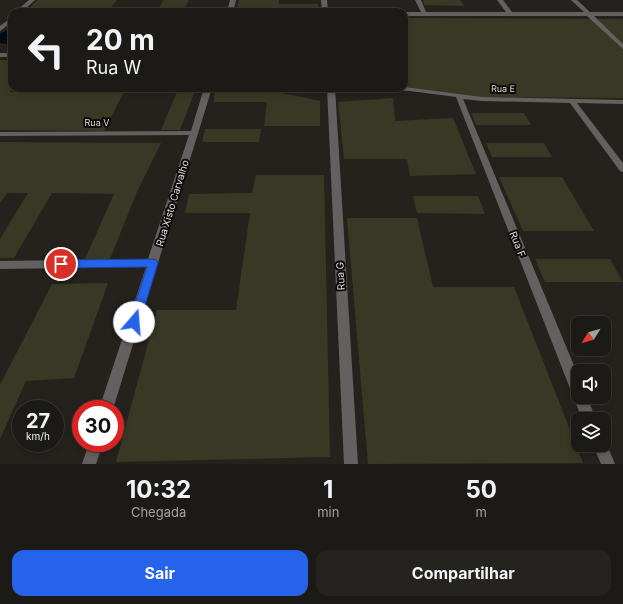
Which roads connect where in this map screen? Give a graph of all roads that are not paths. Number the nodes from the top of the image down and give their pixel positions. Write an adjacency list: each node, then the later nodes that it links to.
1 (32, 0): 5 (street)
2 (418, 0): 8 (street)
3 (500, 0): 9 (street)
4 (574, 0): 6 (street)
5 (23, 8)
6 (587, 13): 9 (street); 10 (street); 13 (street)
7 (408, 14): 8 (street)
8 (424, 14): 9 (street)
9 (510, 14)
10 (623, 14)
11 (8, 22): 12 (street)
12 (0, 29)
13 (623, 47)
14 (408, 89): 17 (street, Rua E)
15 (207, 92): 20 (street, Rua Xisto Carvalho)
16 (331, 92): 30 (street, Rua G)
17 (459, 97): 18 (street, Rua E); 25 (street, Rua F)
18 (572, 101): 19 (street, Rua E); 22 (street)
19 (623, 102)
20 (193, 133): 21 (street, Rua V); 23 (street, Rua Xisto Carvalho)
21 (0, 134)
22 (623, 169)
23 (153, 263): 24 (street); 26 (street, Rua Xisto Carvalho)
24 (0, 265)
25 (571, 374)
26 (109, 400)
27 (93, 452): 29 (street)
28 (603, 452): 31 (street)
29 (89, 464)
30 (351, 464)
31 (608, 464)

